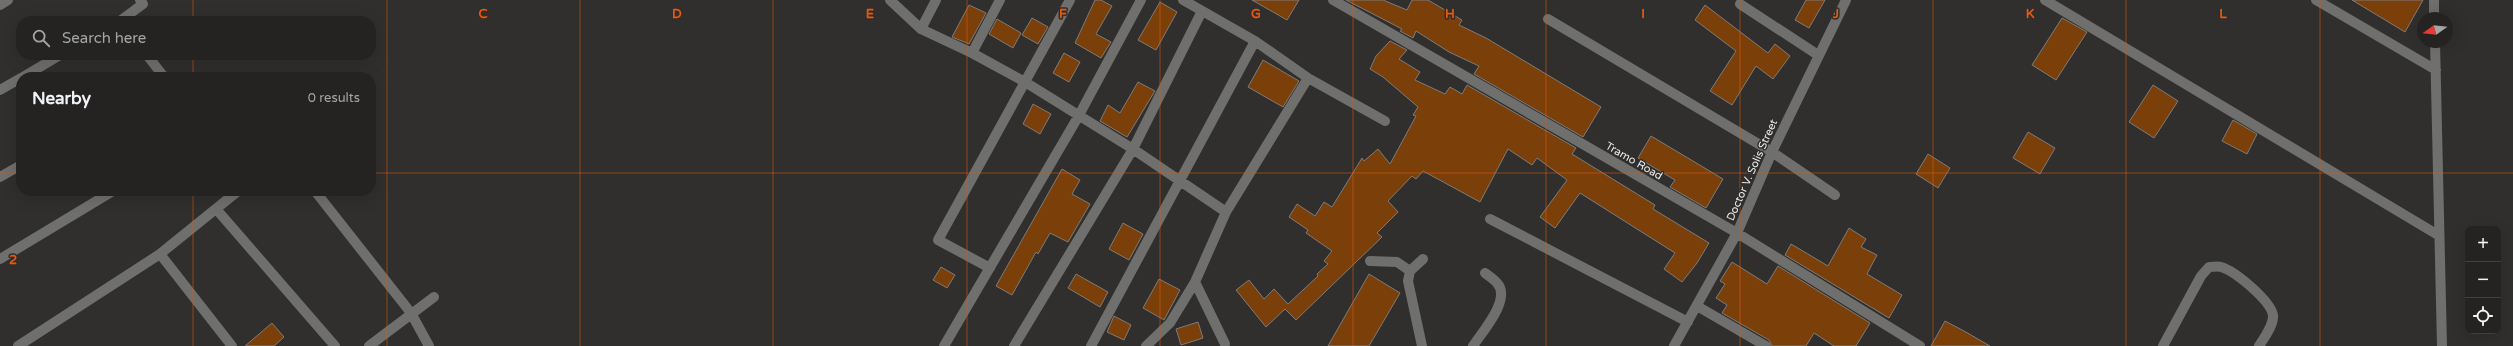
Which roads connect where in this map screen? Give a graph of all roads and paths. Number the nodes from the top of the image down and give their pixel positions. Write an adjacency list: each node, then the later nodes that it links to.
1 (8, 0): 14 (street)
2 (140, 0): 18 (street)
3 (890, 0): 20 (street)
4 (936, 0): 20 (street)
5 (1000, 0): 23 (street)
6 (1070, 0): 32 (street)
7 (1141, 0): 34 (street)
8 (1183, 0): 16 (street)
9 (1333, 0): 48 (street, Tramo Road)
10 (1846, 0): 24 (street, Doctor V. Solis Street)
11 (2045, 0): 49 (street)
12 (2316, 0): 27 (street)
13 (2434, 0): 17 (street)
14 (0, 4)
15 (1740, 4): 24 (street)
16 (1202, 11): 21 (street); 36 (street)
17 (2434, 12)
18 (126, 16)
19 (1548, 19): 37 (street)
20 (921, 29): 23 (street)
21 (1255, 41): 30 (street); 40 (street)
22 (2435, 48): 27 (street)
23 (972, 53): 32 (street)
24 (1818, 55): 37 (street, Doctor V. Solis Street)
25 (51, 60): 28 (street)
26 (151, 60): 29 (street)
27 (2436, 70): 49 (street)
28 (31, 72)
29 (160, 72)
30 (1308, 78): 35 (street); 46 (street)
31 (16, 81): 33 (street)
32 (1025, 82): 34 (street); 54 (street)
33 (0, 90)
34 (1078, 117): 36 (street); 54 (street)
35 (1385, 121)
36 (1133, 149): 40 (street); 69 (street)
37 (1772, 152): 41 (street); 48 (street, Doctor V. Solis Street)
38 (16, 168): 39 (street)
39 (0, 177)
40 (1181, 182): 46 (street); 70 (street)
41 (1835, 195)
42 (105, 196): 51 (street)
43 (232, 196): 45 (street)
44 (319, 196): 60 (street)
45 (217, 210): 50 (street); 65 (street)
46 (1226, 212): 57 (street)
47 (1490, 219): 61 (street)
48 (1737, 234): 59 (street, Doctor V. Solis Street); 76 (street, Tramo Road)
49 (2438, 234): 79 (street)
50 (160, 254): 63 (street); 64 (street)
51 (0, 259)
52 (1424, 259): 55 (street)
53 (1370, 261): 55 (street)
54 (990, 268): 68 (street)
55 (1410, 271): 72 (street)
56 (1485, 273): 73 (street)
57 (1195, 282): 62 (street); 71 (street)
58 (434, 297): 60 (street)
59 (1697, 306): 61 (street, Doctor V. Solis Street); 75 (street)
60 (411, 313): 66 (street); 67 (street)
61 (1688, 322): 74 (street, Doctor V. Solis Street)
62 (1225, 344)
63 (18, 346)
64 (232, 346)
65 (335, 346)
66 (369, 346)
67 (429, 346)
68 (944, 346)
69 (1014, 346)
70 (1091, 346)
71 (1146, 346)
72 (1422, 346)
73 (1473, 346)
74 (1674, 346)
75 (1766, 346)
76 (1920, 346)
77 (2163, 346): 78 (street)
78 (2259, 346)
79 (2442, 346)

